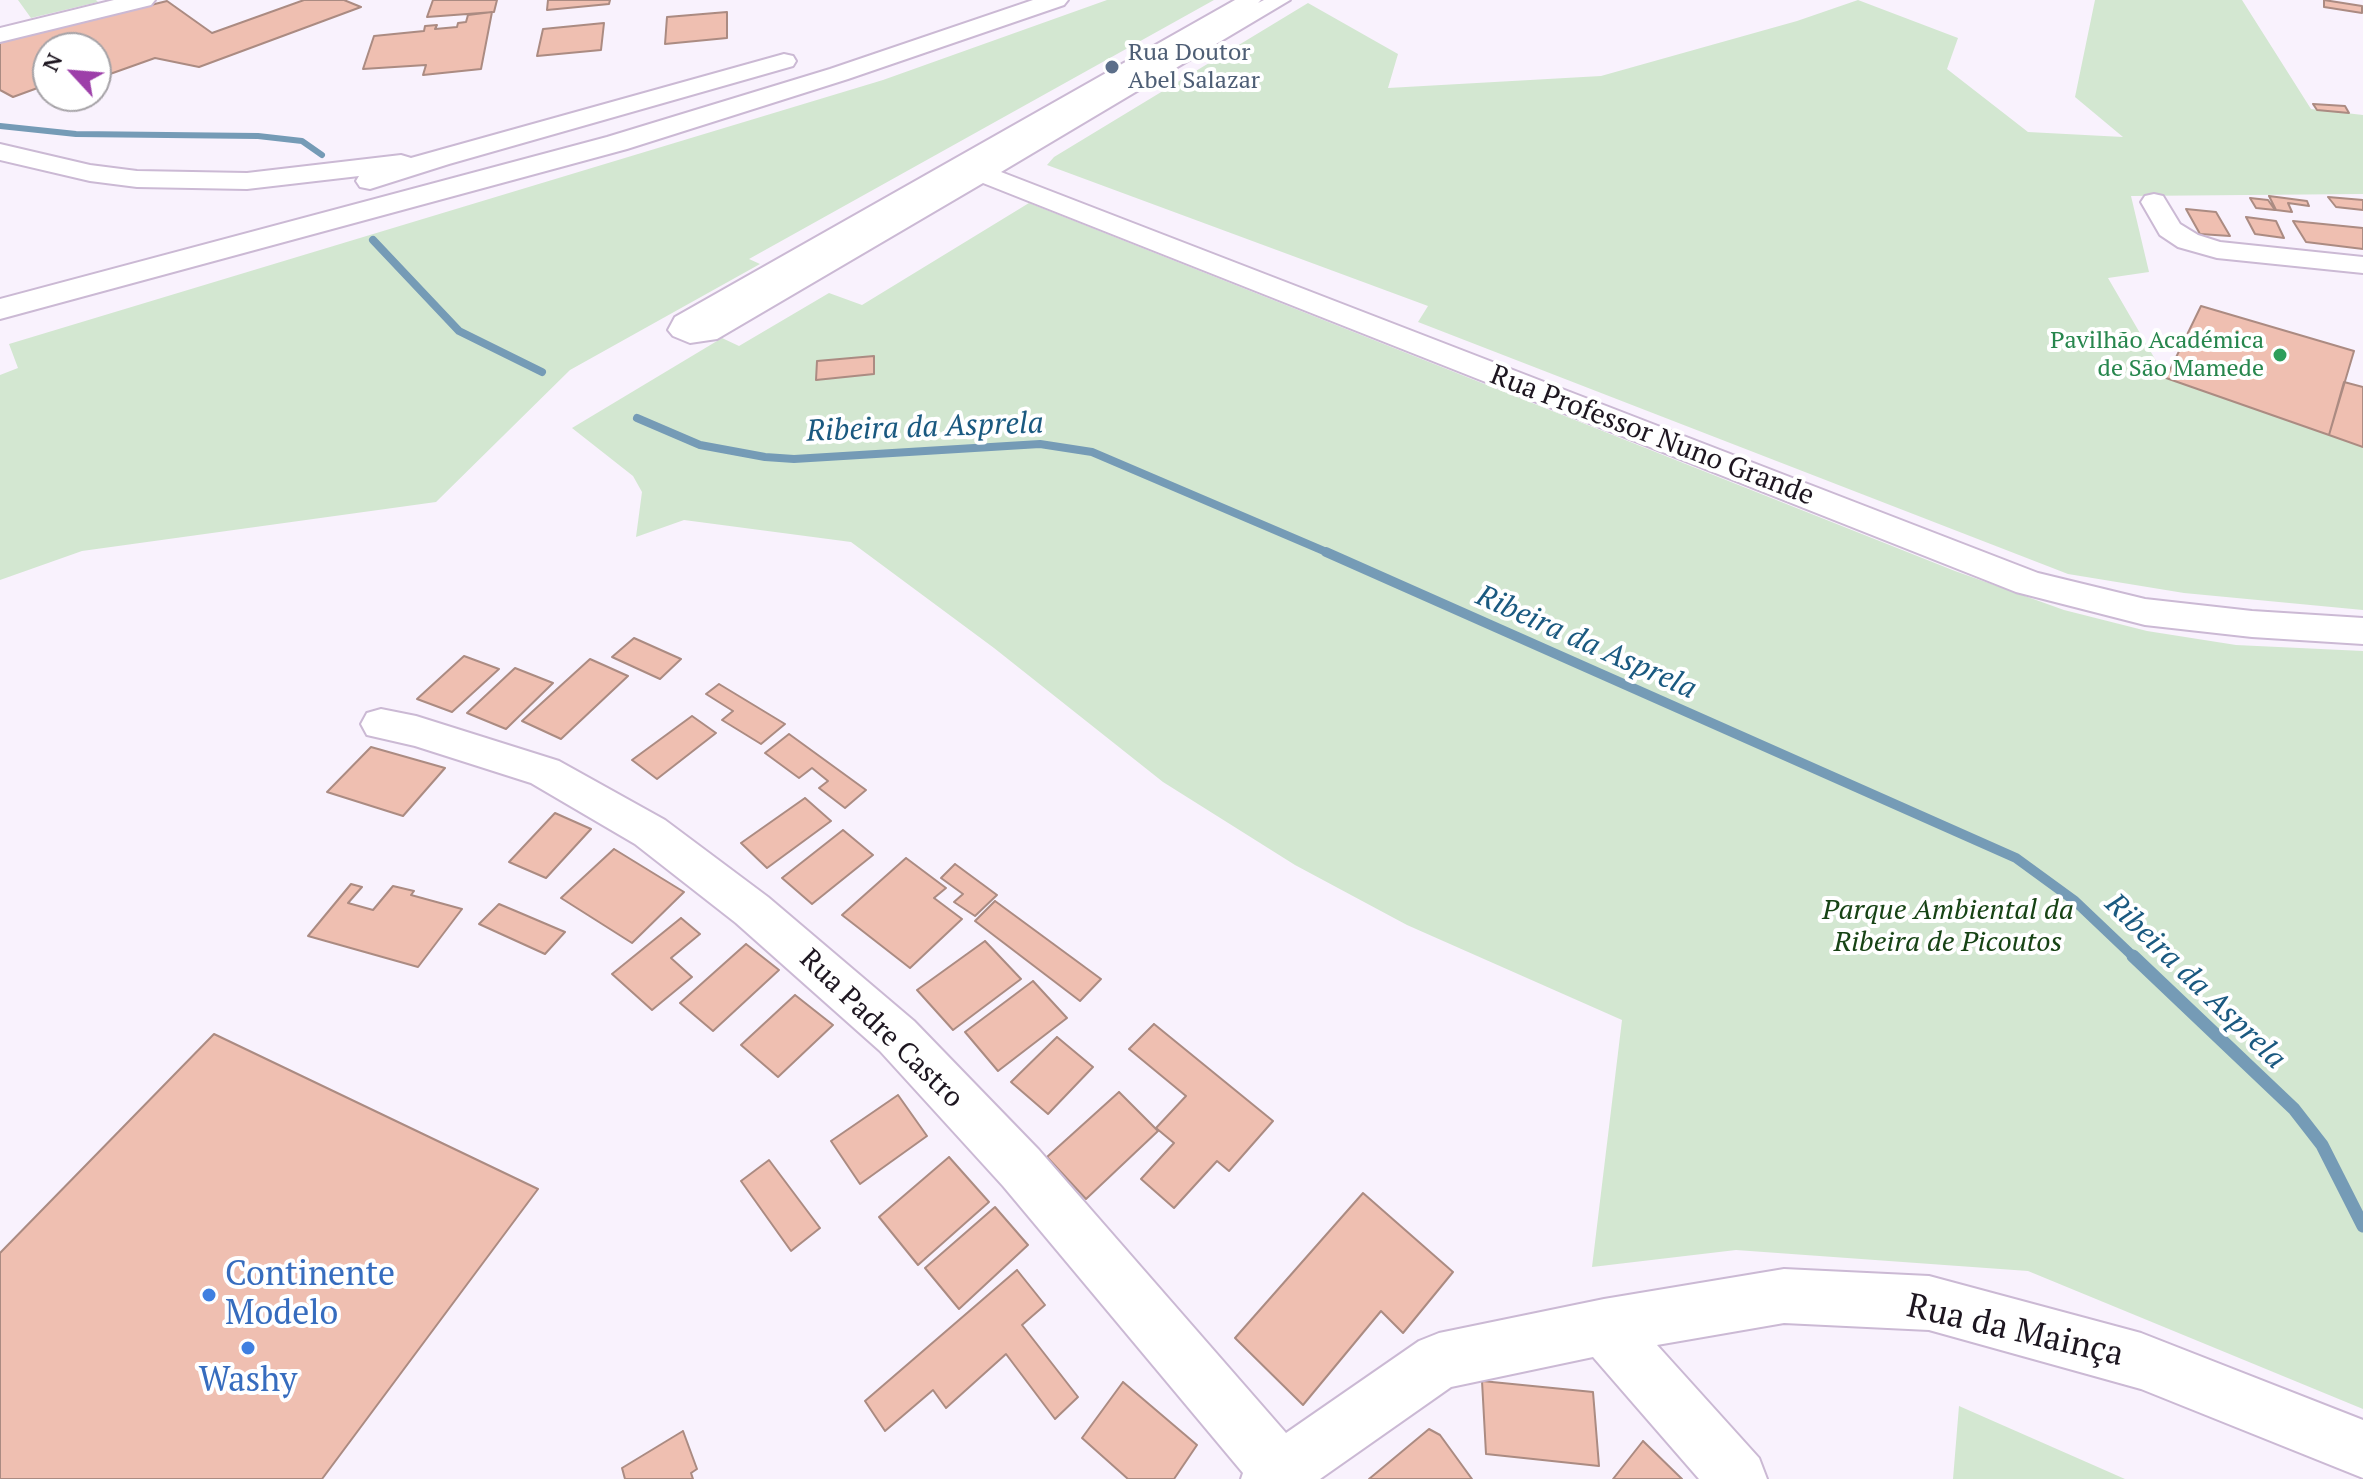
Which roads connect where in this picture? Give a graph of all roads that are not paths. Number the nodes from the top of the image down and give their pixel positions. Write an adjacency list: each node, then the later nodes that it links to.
1 (143, 0): 5 (main road)
2 (1056, 0): 12 (main road)
3 (1250, 0): 9 (street)
4 (1279, 0): 9 (street)
5 (0, 35)
6 (808, 54): 8 (main road)
7 (0, 152): 8 (main road)
8 (439, 158): 11 (main road)
9 (971, 169): 9 (street); 16 (street, Rua Professor Nuno Grande)
10 (2154, 202): 13 (street)
11 (210, 224)
12 (171, 263): 14 (main road); 15 (main road)
13 (2363, 265)
14 (0, 309)
15 (0, 330)
16 (2363, 631)
17 (381, 724): 20 (street, Rua Padre Castro)
18 (1604, 1327): 19 (street, Rua da Mainça); 20 (street, Rua da Mainça); 21 (street)
19 (2363, 1449)
20 (1275, 1475)
21 (1738, 1479)

